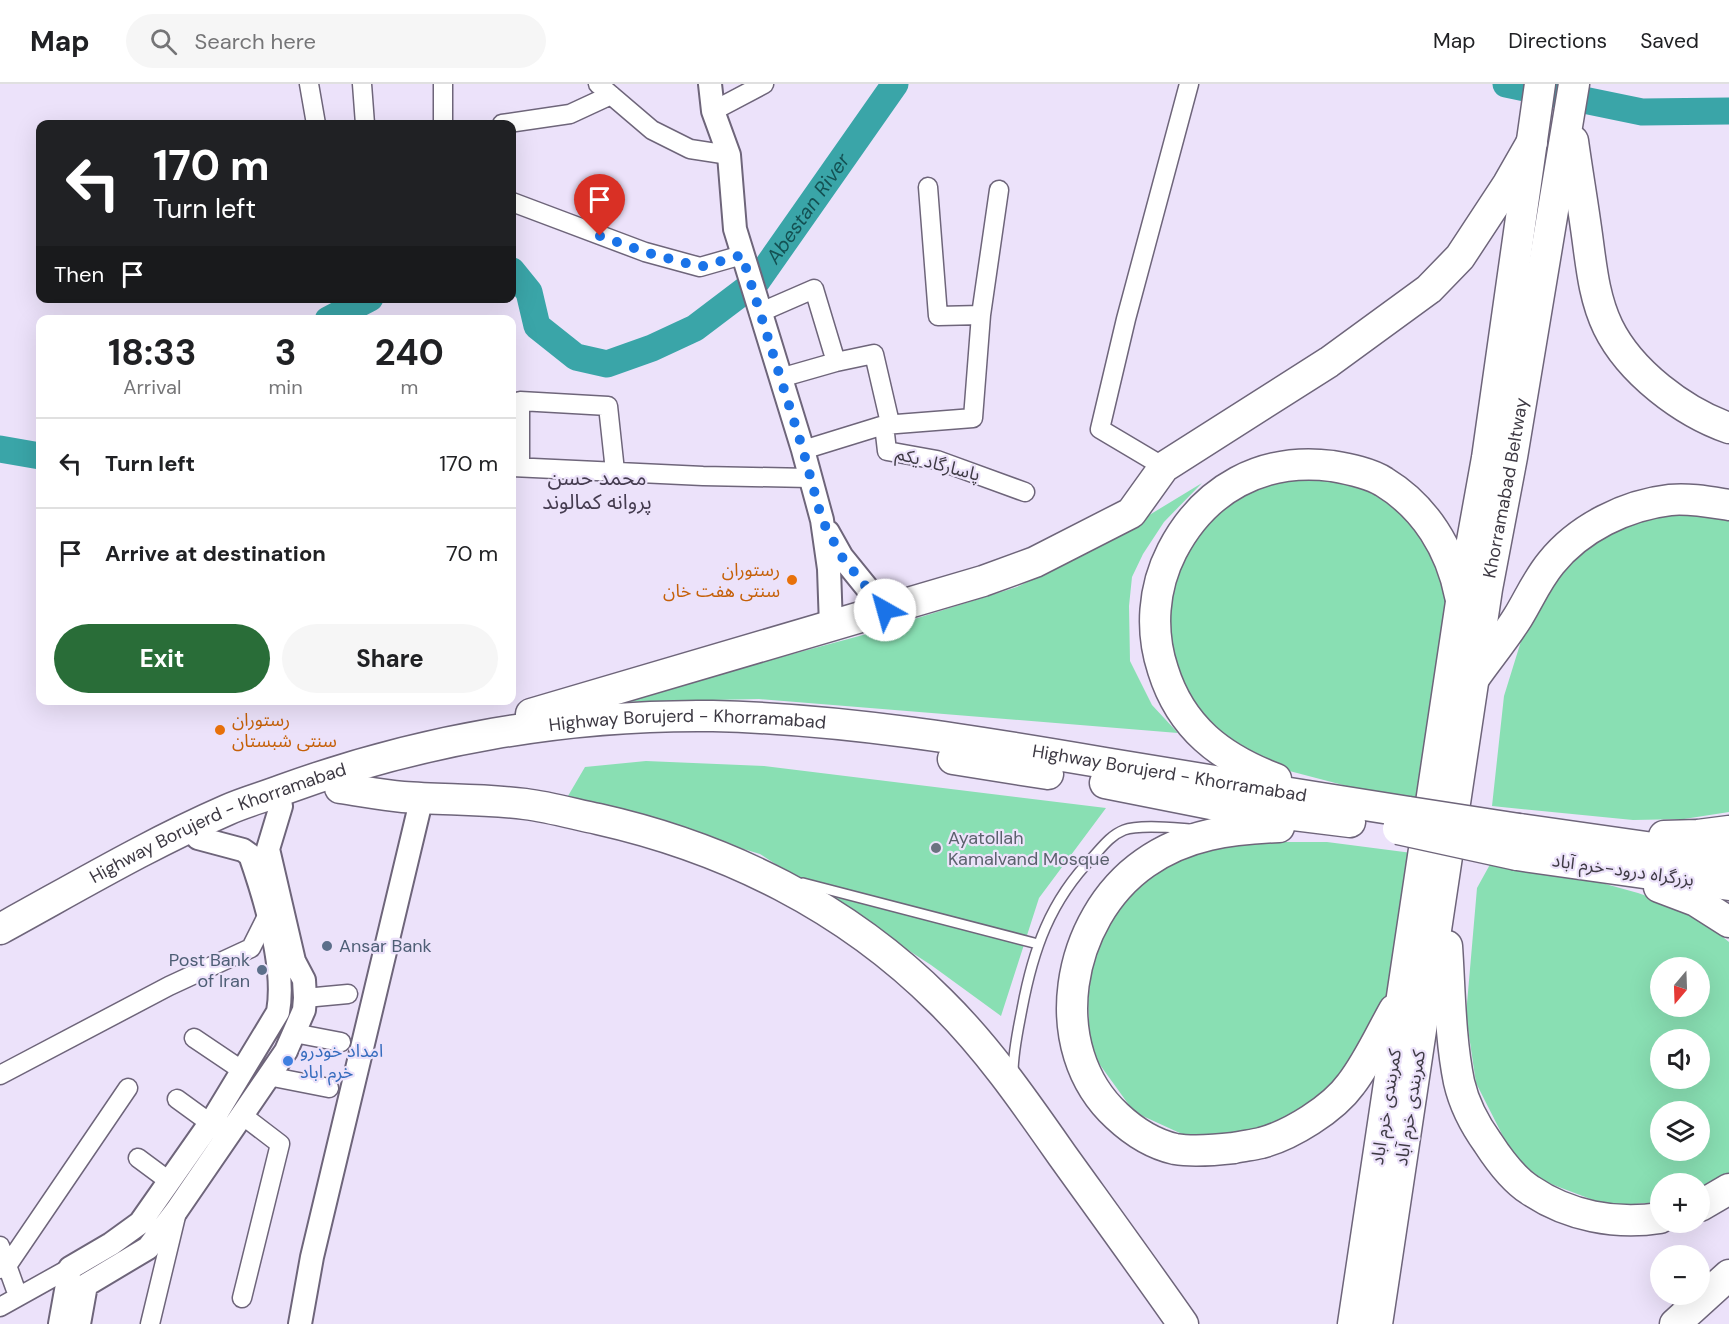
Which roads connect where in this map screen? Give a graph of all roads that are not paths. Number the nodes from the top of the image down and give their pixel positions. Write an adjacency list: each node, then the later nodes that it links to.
1 (309, 84): 11 (street)
2 (362, 84): 12 (street)
3 (443, 84): 13 (street)
4 (710, 84): 10 (street)
5 (764, 84): 10 (street)
6 (1189, 84): 29 (street)
7 (1540, 84): 15 (highway, Khorramabad Beltway)
8 (605, 90): 14 (street); 16 (street)
9 (1571, 101): 26 (highway); 38 (highway, Khorramabad Beltway)
10 (713, 111): 16 (street)
11 (315, 120)
12 (364, 120)
13 (443, 120)
14 (516, 122)
15 (1534, 128): 29 (highway); 35 (highway, Khorramabad Beltway)
16 (729, 155): 20 (street)
17 (928, 187): 22 (street)
18 (999, 190): 22 (street)
19 (516, 204): 20 (street)
20 (742, 255): 21 (street)
21 (759, 313): 23 (street); 24 (street)
22 (981, 315): 25 (street)
23 (836, 362): 24 (street); 25 (street)
24 (780, 378): 27 (street)
25 (887, 424): 27 (street, پاسارگاد یکم); 32 (street, پاسارگاد یکم)
26 (1729, 428)
27 (803, 450): 31 (street)
28 (516, 467): 30 (street); 30 (street)
29 (1164, 467): 36 (highway)
30 (615, 471): 31 (street)
31 (810, 478): 34 (street)
32 (1025, 492)
33 (1729, 505): 38 (highway)
34 (822, 520): 36 (street); 37 (street)
35 (1461, 602): 43 (highway); 51 (highway, Khorramabad Beltway)
36 (885, 610): 37 (highway)
37 (831, 626): 39 (highway)
38 (1472, 682): 51 (highway, Khorramabad Beltway)
39 (382, 758): 43 (highway, Highway Borujerd - Khorramabad); 54 (highway, Highway Borujerd - Khorramabad)
40 (340, 788): 41 (highway); 42 (highway, Highway Borujerd - Khorramabad); 43 (highway, Highway Borujerd - Khorramabad)
41 (422, 797): 49 (highway); 88 (street)
42 (281, 806): 46 (highway, Highway Borujerd - Khorramabad); 58 (street)
43 (1394, 819): 44 (highway); 47 (highway, bridge)
44 (1222, 831): 51 (highway); 55 (lane)
45 (1729, 831): 47 (highway)
46 (198, 838): 52 (street); 56 (highway, Highway Borujerd - Khorramabad)
47 (1533, 844): 48 (highway, بزرگراه درود-خرم آباد); 50 (highway, بزرگراه درود-خرم آباد); 53 (highway)
48 (1729, 859)
49 (752, 870): 55 (lane); 67 (highway)
50 (1729, 885)
51 (1431, 891): 75 (highway); 90 (highway, کمربندی خرم اباد); 91 (highway, کمربندی خرم آباد)
52 (267, 916): 62 (street); 63 (street)
53 (1729, 922)
54 (0, 929)
55 (1038, 944): 67 (lane)
56 (0, 945)
57 (348, 994): 58 (street)
58 (305, 998): 59 (street)
59 (294, 1033): 61 (street); 64 (street)
60 (194, 1038): 62 (street)
61 (341, 1042)
62 (243, 1071): 69 (street)
63 (0, 1075)
64 (268, 1076): 66 (street); 69 (street)
65 (128, 1088): 79 (street)
66 (329, 1088)
67 (1016, 1093): 89 (highway)
68 (177, 1099): 69 (street)
69 (225, 1120): 71 (street); 74 (street); 83 (street)
70 (138, 1158): 71 (street)
71 (169, 1181): 76 (street)
72 (1729, 1189): 73 (highway)
73 (1710, 1200)
74 (177, 1210): 78 (street); 85 (street)
75 (1650, 1220)
76 (111, 1244): 78 (street); 80 (street)
77 (0, 1246): 79 (street)
78 (129, 1260): 87 (street)
79 (3, 1267): 82 (street)
80 (70, 1268): 82 (street); 86 (street)
81 (1729, 1275): 92 (highway)
82 (18, 1296): 84 (street)
83 (242, 1298)
84 (0, 1307)
85 (154, 1323)
86 (60, 1324)
87 (79, 1324)
88 (300, 1324)
89 (1183, 1324)
90 (1353, 1324)
91 (1377, 1324)
92 (1675, 1324)

